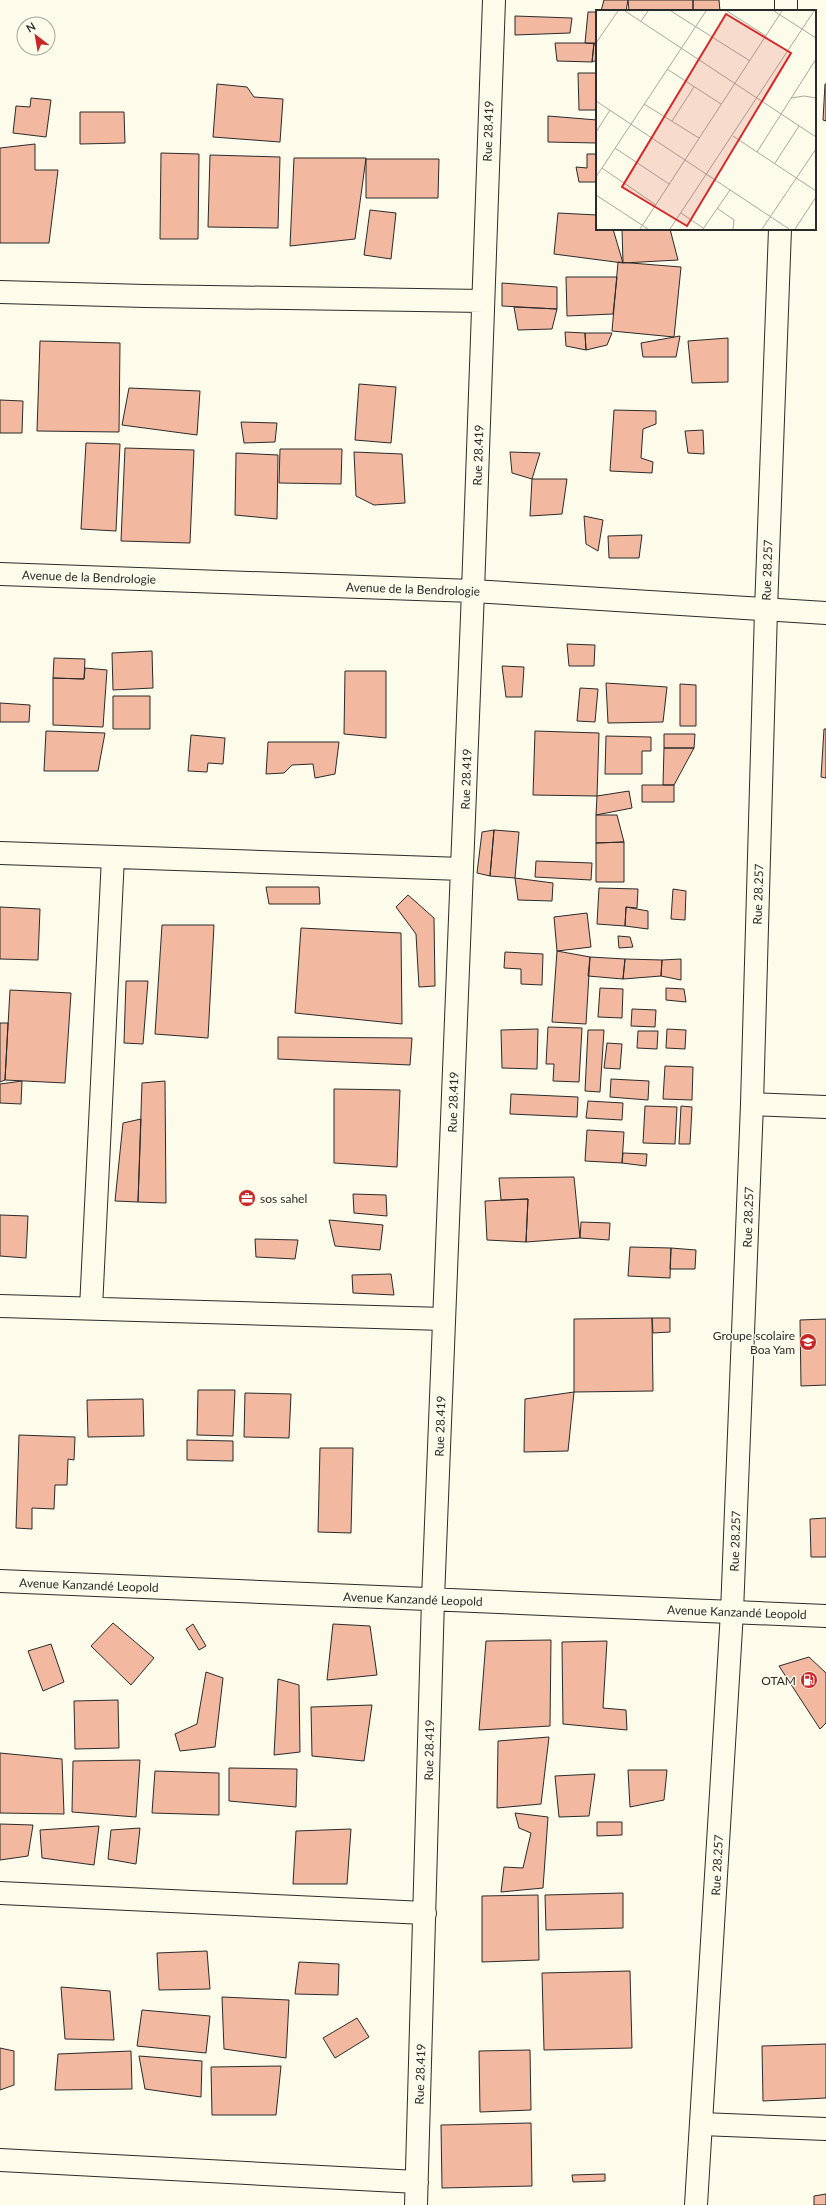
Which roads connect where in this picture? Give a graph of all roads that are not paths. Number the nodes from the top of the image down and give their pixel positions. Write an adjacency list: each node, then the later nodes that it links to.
1 (494, 0): 4 (street, Rue 28.419)
2 (780, 230): 7 (street, Rue 28.257)
3 (0, 292): 4 (street)
4 (483, 301): 6 (street, Rue 28.419)
5 (0, 574): 6 (street, Avenue de la Bendrologie)
6 (473, 591): 7 (street, Avenue de la Bendrologie); 11 (street, Rue 28.419)
7 (766, 610): 8 (street, Avenue de la Bendrologie); 12 (street, Rue 28.257)
8 (826, 613)
9 (0, 853): 10 (street)
10 (113, 857): 11 (street); 15 (street)
11 (462, 869): 16 (street, Rue 28.419)
12 (752, 1104): 13 (street); 19 (street, Rue 28.257)
13 (826, 1107)
14 (0, 1306): 15 (street)
15 (91, 1308): 16 (street)
16 (444, 1319): 18 (street, Rue 28.419)
17 (0, 1581): 18 (street, Avenue Kanzandé Leopold)
18 (433, 1599): 19 (street, Avenue Kanzandé Leopold); 22 (street, Rue 28.419)
19 (732, 1612): 20 (street, Avenue Kanzandé Leopold); 23 (street, Rue 28.257)
20 (826, 1616)
21 (0, 1893): 22 (street)
22 (425, 1913): 26 (street, Rue 28.419)
23 (701, 2124): 24 (street); 28 (street, Rue 28.257)
24 (826, 2129)
25 (0, 2160): 26 (street)
26 (417, 2182): 27 (street, Rue 28.419)
27 (416, 2205)
28 (696, 2205)

